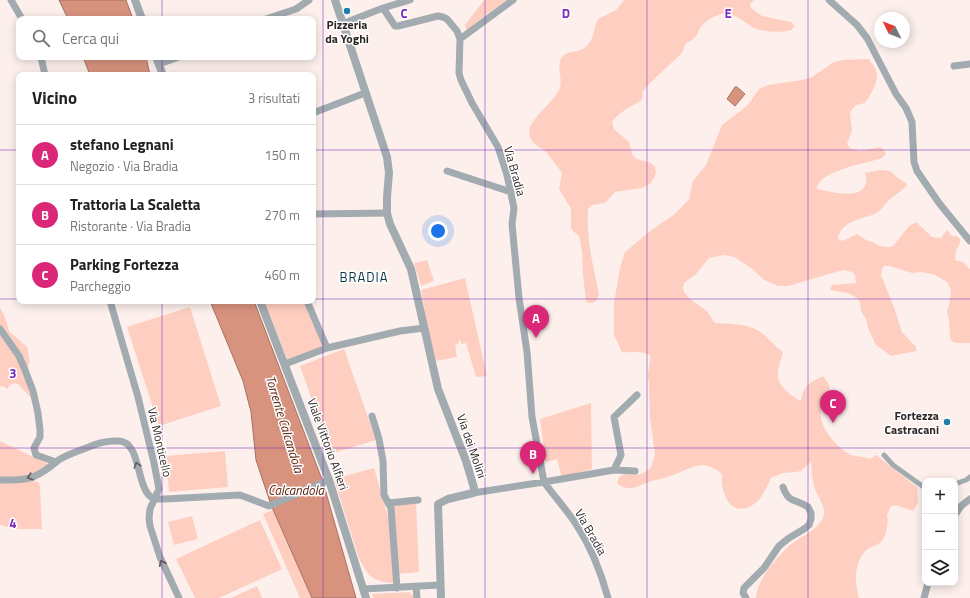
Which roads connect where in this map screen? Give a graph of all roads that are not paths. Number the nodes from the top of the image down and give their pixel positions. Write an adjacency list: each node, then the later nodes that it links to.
1 (12, 0): 10 (street)
2 (135, 0): 11 (street)
3 (309, 0): 8 (street)
4 (335, 0): 13 (street, Via dei Molini)
5 (410, 0): 9 (street)
6 (512, 0): 14 (street)
7 (829, 0): 27 (street)
8 (300, 3): 12 (street)
9 (383, 8): 13 (street); 14 (street)
10 (20, 16)
11 (141, 16)
12 (272, 16)
13 (342, 24): 21 (street, Via dei Molini)
14 (460, 39): 24 (street, Via Bradia)
15 (42, 60): 19 (street)
16 (158, 61): 20 (street)
17 (970, 64): 18 (street)
18 (954, 66)
19 (44, 72)
20 (162, 72)
21 (365, 93): 22 (street); 25 (street, Via dei Molini)
22 (316, 112)
23 (447, 171): 24 (street)
24 (511, 192): 44 (street, Via Bradia)
25 (387, 213): 26 (street); 31 (street, Via dei Molini)
26 (316, 214)
27 (970, 241)
28 (111, 304): 49 (street, Via Monticello)
29 (261, 304): 34 (street, Viale Vittorio Alfieri)
30 (308, 304): 33 (street)
31 (424, 328): 33 (street); 48 (street, Via dei Molini)
32 (0, 329): 38 (street)
33 (327, 348): 34 (street)
34 (285, 364): 43 (street, Viale Vittorio Alfieri)
35 (637, 395): 39 (street)
36 (372, 416): 52 (street)
37 (884, 455): 46 (street)
38 (56, 462): 42 (street, one-way to 42); 49 (street, one-way to 38)
39 (614, 470): 40 (street); 44 (street)
40 (636, 470)
41 (970, 477): 45 (street)
42 (0, 480)
43 (329, 480): 49 (street); 58 (street, Viale Vittorio Alfieri)
44 (544, 482): 48 (street); 63 (street, Via Bradia)
45 (958, 483)
46 (922, 486)
47 (783, 487): 64 (street)
48 (473, 493): 54 (street, Via dei Molini)
49 (155, 499): 59 (street, Via Monticello, one-way to 49)
50 (970, 499): 53 (street)
51 (418, 500): 52 (street)
52 (388, 503): 57 (street)
53 (956, 514)
54 (440, 585): 56 (street); 62 (street, Via dei Molini)
55 (927, 586): 65 (street)
56 (416, 587): 57 (street); 61 (street)
57 (397, 588): 58 (street)
58 (363, 589): 60 (street, Viale Vittorio Alfieri)
59 (179, 598)
60 (366, 598)
61 (416, 598)
62 (441, 598)
63 (608, 598)
64 (746, 598)
65 (924, 598)

